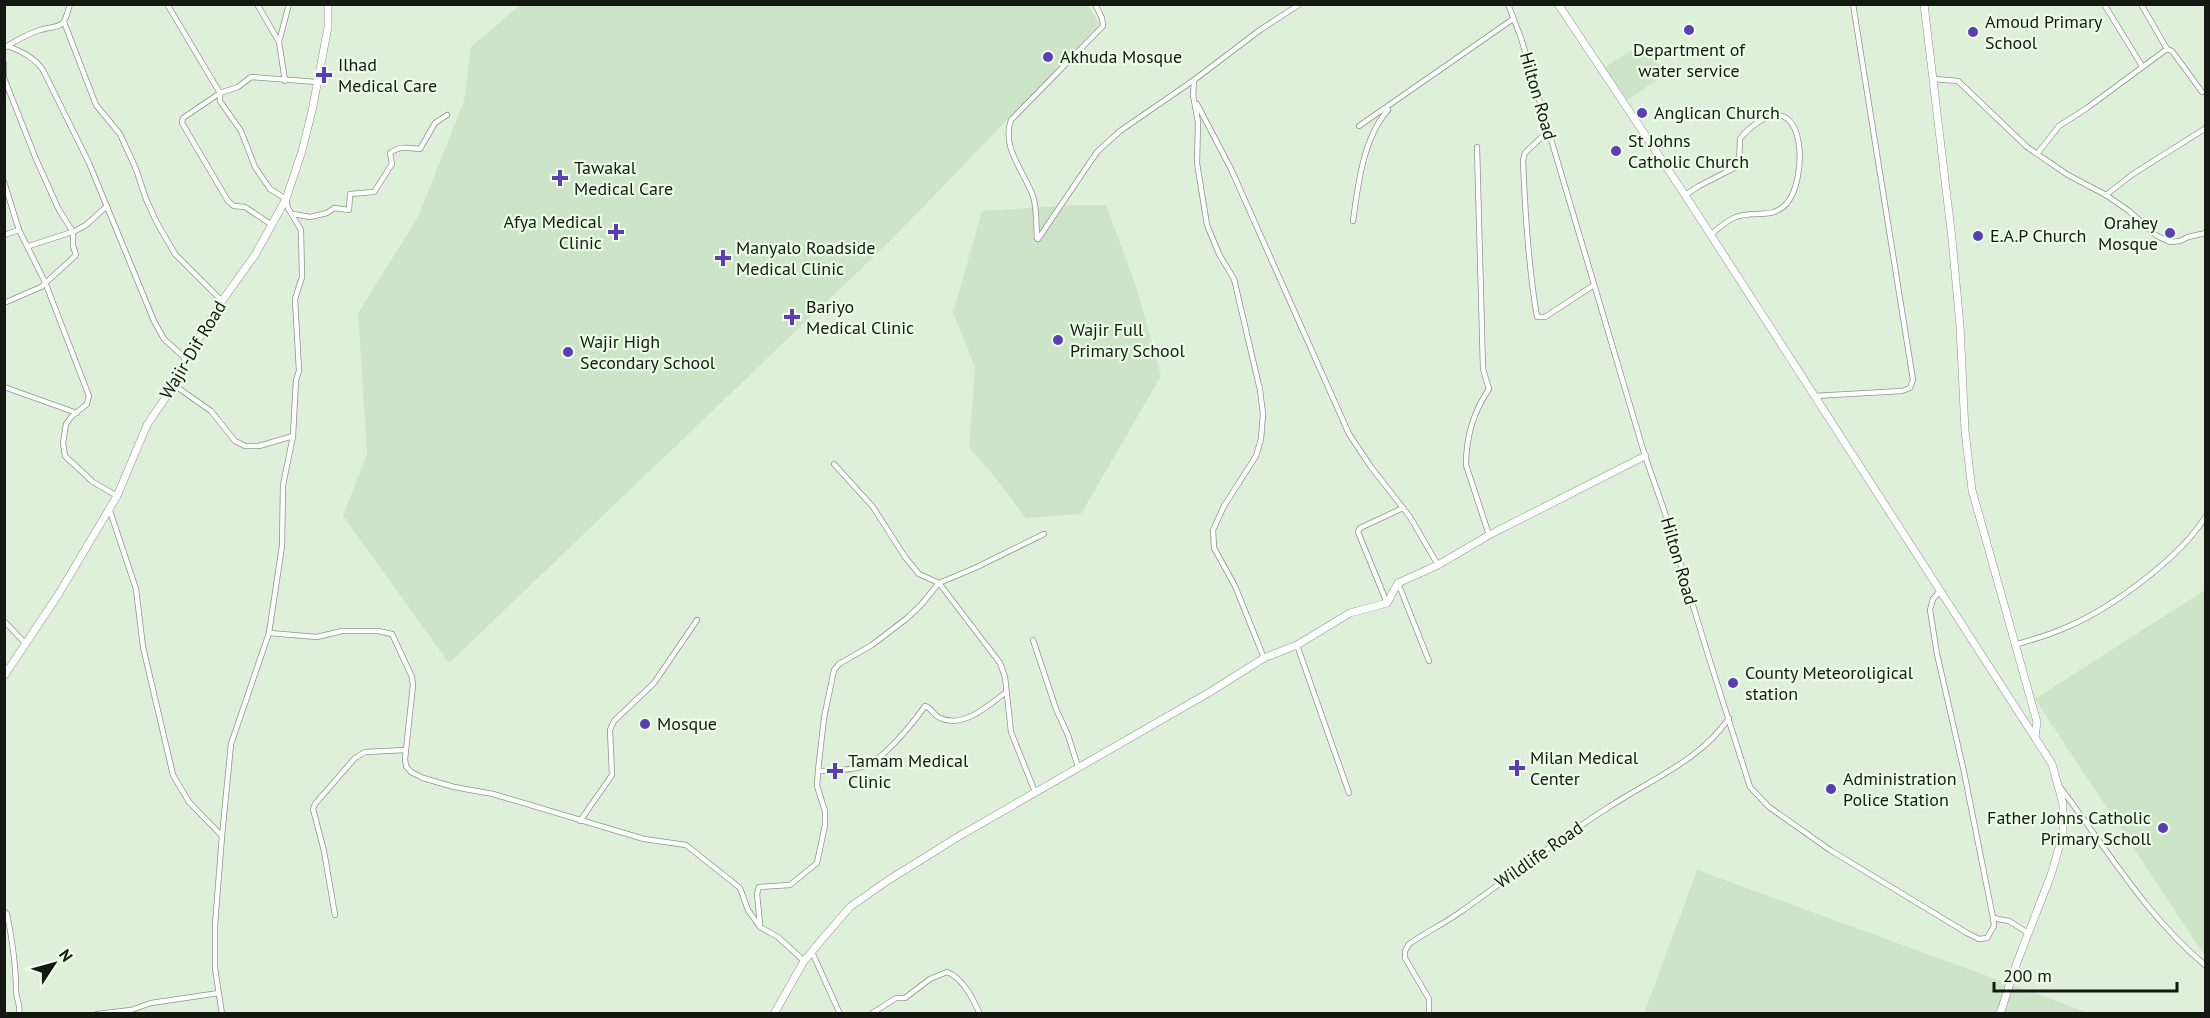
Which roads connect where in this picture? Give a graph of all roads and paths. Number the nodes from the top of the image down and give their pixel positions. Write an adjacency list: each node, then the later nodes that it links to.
1 (70, 4): 15 (street)
2 (167, 4): 27 (street)
3 (256, 4): 16 (street)
4 (289, 4): 16 (street)
5 (328, 4): 25 (street, Wajir-Dif Road)
6 (1095, 4): 23 (street)
7 (1300, 4): 23 (street)
8 (1508, 4): 14 (street, Hilton Road)
9 (1558, 4): 37 (street)
10 (1853, 4): 57 (street)
11 (1924, 4): 22 (street)
12 (2104, 4): 20 (street)
13 (2141, 4): 18 (street)
14 (1514, 19): 29 (street); 33 (street, Hilton Road)
15 (64, 22): 17 (street); 52 (street)
16 (279, 42): 24 (street)
17 (6, 47): 40 (street)
18 (2167, 49): 20 (street); 26 (street)
19 (4, 64): 21 (street)
20 (2142, 66): 35 (street)
21 (4, 76): 45 (street)
22 (1934, 79): 35 (street); 79 (street)
23 (1194, 80): 28 (street)
24 (285, 81): 25 (street); 27 (street)
25 (317, 82): 39 (street, Wajir-Dif Road)
26 (2202, 92)
27 (220, 93): 39 (street); 43 (street)
28 (1193, 95): 64 (street); 80 (street)
29 (1394, 104): 31 (street); 42 (street)
30 (447, 115): 41 (street)
31 (1359, 126)
32 (2205, 128): 38 (street)
33 (1548, 131): 51 (street, Hilton Road); 51 (street)
34 (1477, 147): 67 (street)
35 (2037, 154): 38 (street)
36 (4, 182): 44 (street)
37 (1685, 195): 48 (street); 48 (street)
38 (2106, 195): 46 (street)
39 (286, 199): 41 (street); 43 (street, Wajir-Dif Road)
40 (107, 206): 45 (street); 54 (street)
41 (293, 214): 59 (street)
42 (1353, 221)
43 (273, 225): 52 (street, Wajir-Dif Road)
44 (20, 230): 47 (street); 49 (street)
45 (73, 232): 49 (street); 50 (street)
46 (2205, 232)
47 (4, 235)
48 (1710, 235): 57 (street)
49 (29, 246): 50 (street)
50 (45, 282): 53 (street); 58 (street)
51 (1594, 285): 60 (street, Hilton Road)
52 (222, 301): 54 (street, Wajir-Dif Road)
53 (4, 303)
54 (186, 359): 55 (street, Wajir-Dif Road)
55 (174, 385): 59 (street); 62 (street, Wajir-Dif Road)
56 (4, 387): 58 (street)
57 (1814, 396): 71 (street)
58 (76, 413): 62 (street)
59 (293, 436): 75 (street)
60 (1645, 456): 67 (street); 84 (street, Hilton Road)
61 (834, 464): 69 (street)
62 (117, 496): 63 (street, Wajir-Dif Road)
63 (109, 508): 77 (street, Wajir-Dif Road); 93 (street)
64 (1403, 508): 68 (street); 72 (street)
65 (2205, 516): 79 (street)
66 (1044, 534): 69 (street)
67 (1489, 536): 68 (street)
68 (1438, 565): 70 (street)
69 (939, 583): 83 (street); 88 (street)
70 (1398, 583): 72 (street); 81 (street)
71 (1940, 591): 85 (street); 96 (street)
72 (1387, 603): 78 (street)
73 (697, 620): 92 (street)
74 (4, 621): 77 (street)
75 (269, 633): 86 (street); 93 (street)
76 (1033, 640): 87 (street)
77 (27, 644): 82 (street, Wajir-Dif Road)
78 (1297, 645): 80 (street); 91 (street)
79 (2014, 645): 85 (street)
80 (1263, 658): 87 (street)
81 (1430, 661)
82 (4, 676)
83 (1005, 693): 88 (street); 90 (street)
84 (1729, 718): 96 (street, Hilton Road); 110 (street, Wildlife Road)
85 (2035, 737): 89 (street)
86 (406, 750): 92 (street); 95 (street)
87 (1078, 767): 90 (street)
88 (818, 771): 97 (street)
89 (2058, 785): 98 (street); 101 (street)
90 (1035, 792): 99 (street)
91 (1349, 794)
92 (580, 821): 97 (street)
93 (222, 836): 102 (street)
94 (4, 910): 103 (street)
95 (335, 915)
96 (1994, 918): 98 (street)
97 (760, 927): 100 (street)
98 (2028, 933): 111 (street)
99 (812, 952): 100 (street); 107 (street)
100 (804, 961): 106 (street)
101 (2205, 966)
102 (219, 993): 104 (street); 105 (street)
103 (19, 1014)
104 (97, 1014)
105 (222, 1014)
106 (774, 1014)
107 (840, 1014)
108 (871, 1014): 109 (street)
109 (980, 1014)
110 (1429, 1014)
111 (2000, 1014)

